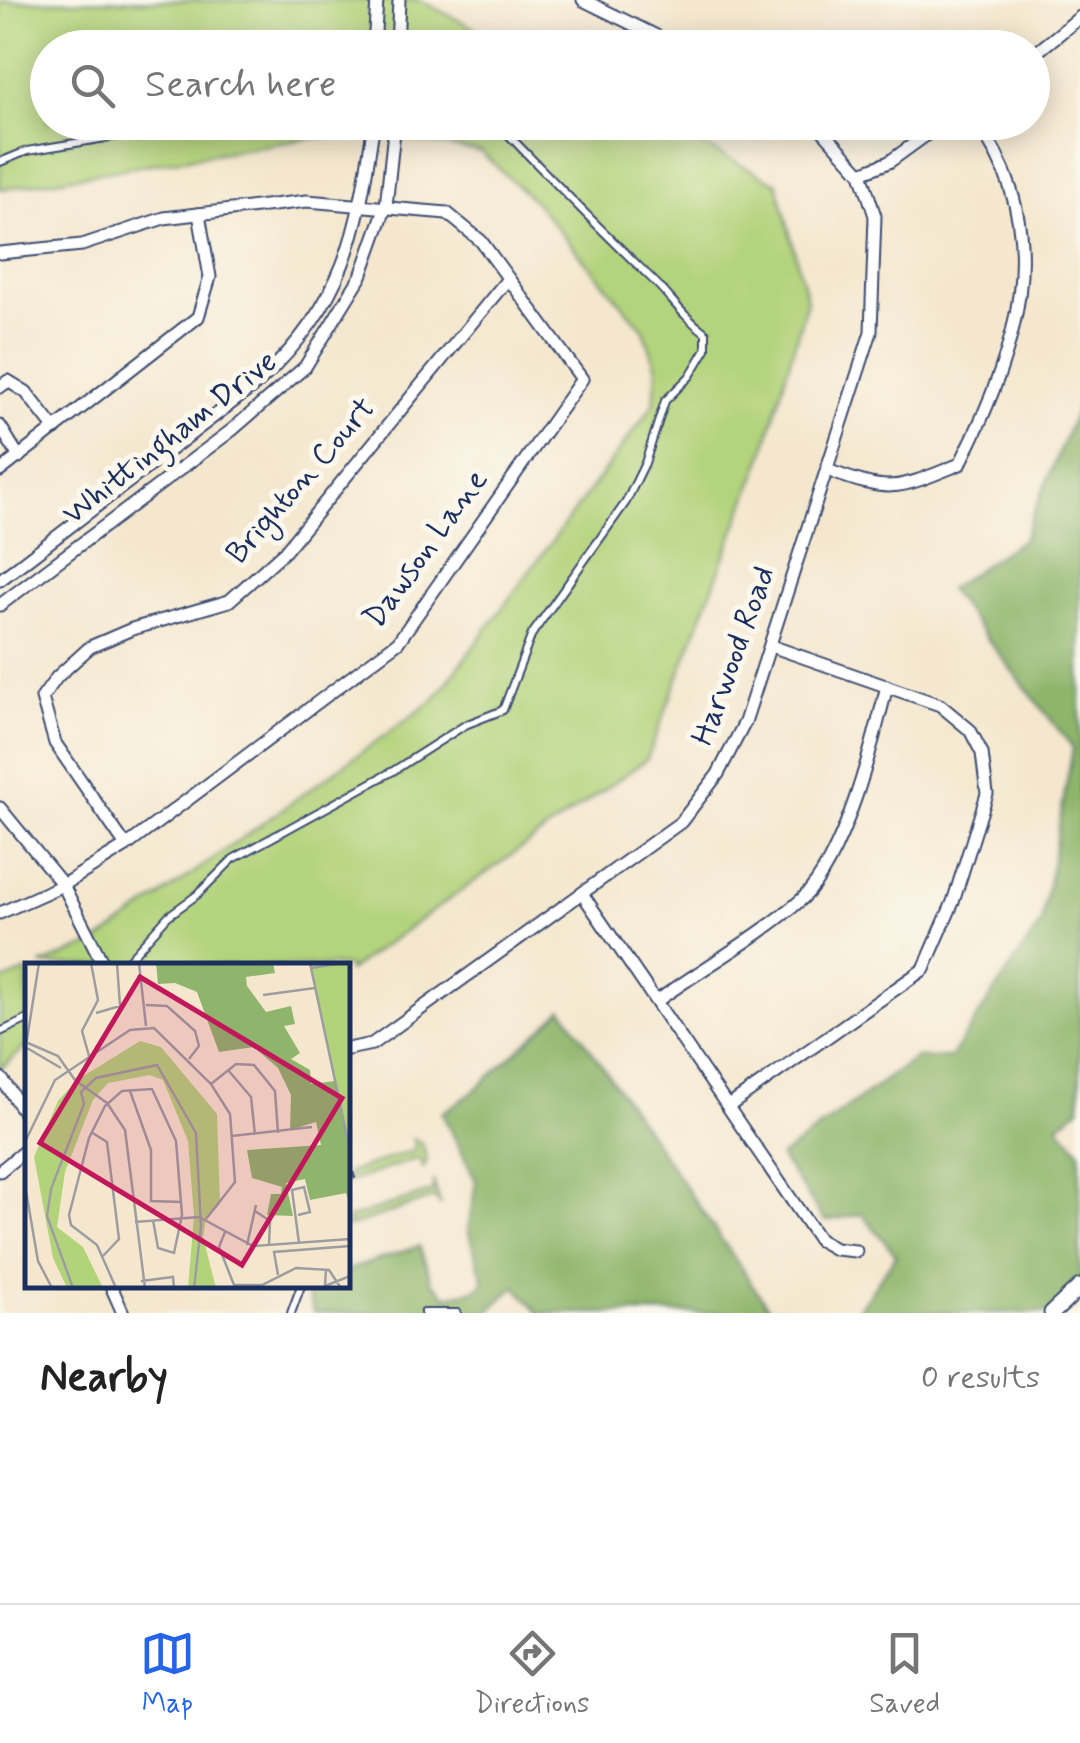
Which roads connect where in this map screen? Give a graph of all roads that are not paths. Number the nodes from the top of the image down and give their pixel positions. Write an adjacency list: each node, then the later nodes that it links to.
1 (377, 0): 5 (street)
2 (399, 0): 6 (street)
3 (583, 0): 7 (street)
4 (1080, 17): 8 (street)
5 (375, 30)
6 (398, 30)
7 (645, 30)
8 (1050, 41)
9 (91, 140): 16 (lane)
10 (371, 140): 18 (street, Whittingham Drive)
11 (393, 140): 19 (street, Whittingham Drive)
12 (513, 140): 39 (lane)
13 (832, 140): 17 (street, Harwood Road)
14 (919, 140): 17 (street)
15 (989, 140): 27 (street)
16 (0, 162)
17 (861, 173): 27 (street, Harwood Road)
18 (362, 203): 19 (street, Dawson Lane); 20 (street, Dawson Lane); 29 (street, Whittingham Drive)
19 (386, 206): 22 (street, Dawson Lane); 30 (street, Whittingham Drive)
20 (199, 214): 21 (street, Dawson Lane); 25 (street)
21 (0, 253)
22 (507, 280): 34 (street, Dawson Lane); 34 (street, Brighton Court)
23 (0, 387): 25 (street)
24 (0, 426): 26 (street)
25 (55, 430): 26 (street)
26 (20, 457): 28 (street)
27 (827, 470): 31 (street, Harwood Road)
28 (0, 472)
29 (0, 580)
30 (0, 605)
31 (771, 646): 32 (street); 36 (street, Harwood Road)
32 (887, 686): 40 (street); 45 (street)
33 (0, 808): 35 (street)
34 (126, 846): 35 (street, Dawson Lane)
35 (63, 885): 37 (street, Dawson Lane); 38 (street)
36 (582, 896): 40 (street); 43 (street, Harwood Road)
37 (0, 914)
38 (102, 963)
39 (126, 963)
40 (657, 1000): 45 (street)
41 (25, 1020): 42 (lane)
42 (0, 1032)
43 (350, 1050)
44 (2, 1079): 46 (street)
45 (729, 1106): 49 (street)
46 (25, 1114)
47 (25, 1150): 48 (street)
48 (0, 1171)
49 (856, 1251)
50 (1080, 1287): 57 (street)
51 (112, 1288): 53 (street)
52 (301, 1288): 54 (lane)
53 (124, 1313)
54 (291, 1313)
55 (424, 1313): 56 (lane)
56 (457, 1313)
57 (1052, 1313)

